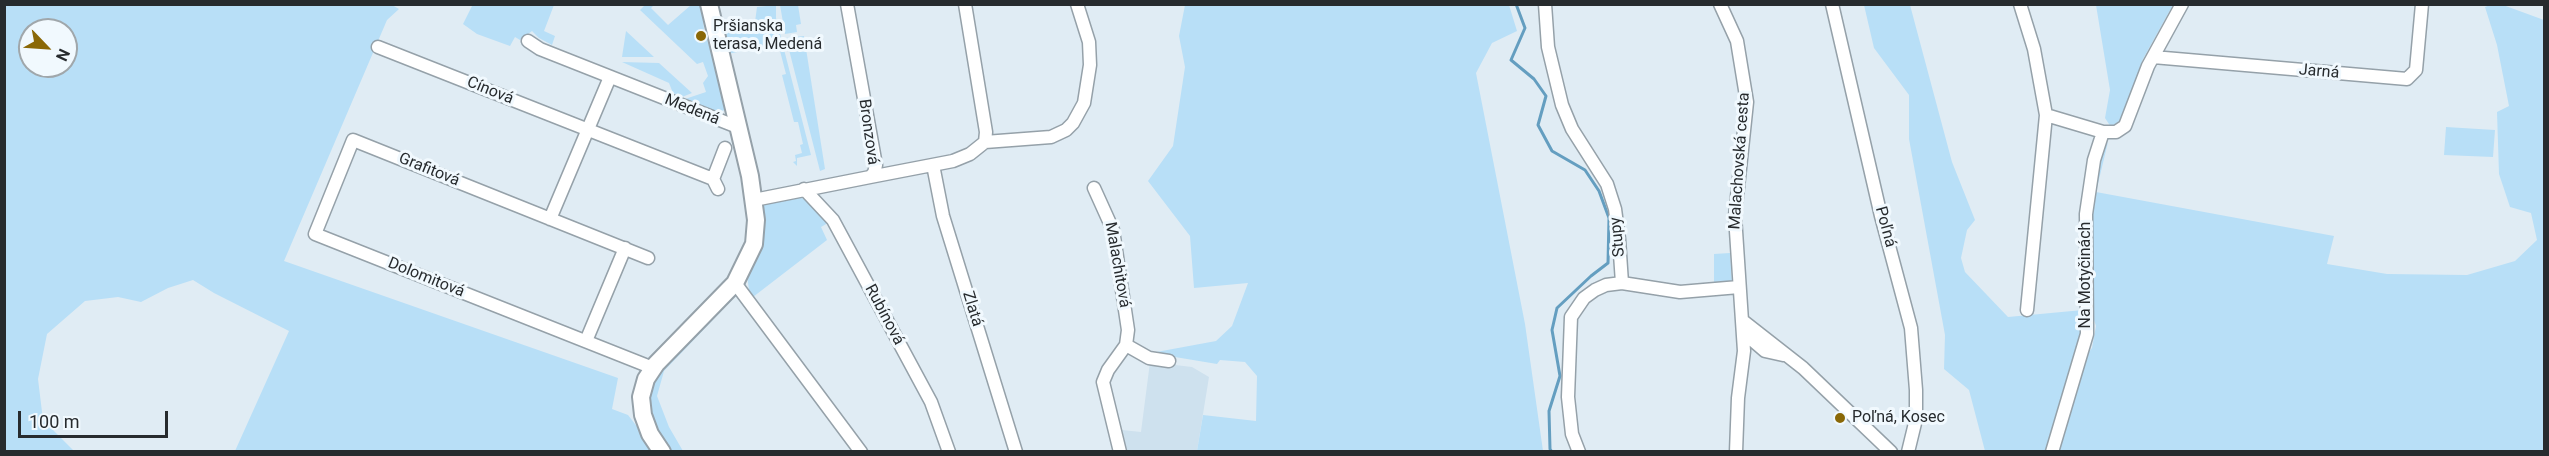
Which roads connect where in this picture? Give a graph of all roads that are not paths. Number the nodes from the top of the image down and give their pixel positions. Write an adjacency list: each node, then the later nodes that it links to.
1 (709, 4): 16 (street, Medená)
2 (847, 4): 22 (street, Bronzová)
3 (965, 4): 19 (street)
4 (1077, 4): 19 (street)
5 (1545, 4): 31 (street, Stupy)
6 (1719, 4): 32 (street, Malachovská cesta)
7 (1832, 4): 47 (street, Poľná)
8 (2020, 4): 15 (street)
9 (2182, 4): 13 (street)
10 (2422, 4): 13 (street, Jarná)
11 (528, 40): 14 (street, Medená)
12 (378, 47): 17 (street, Cínová)
13 (2153, 57): 18 (street)
14 (610, 77): 16 (street, Medená); 17 (street)
15 (2046, 115): 18 (street); 33 (street)
16 (740, 128): 26 (street)
17 (588, 129): 20 (street, Cínová); 27 (street)
18 (2103, 132): 48 (street, Na Motyčinách)
19 (985, 142): 21 (street)
20 (725, 148)
21 (933, 165): 22 (street); 42 (street, Zlatá)
22 (870, 177): 25 (street, Bronzová)
23 (334, 186): 27 (street, Grafitová); 34 (street, Dolomitová)
24 (1094, 188): 36 (street, Malachitová)
25 (804, 189): 26 (street, Bronzová); 41 (street, Rubínová)
26 (754, 200): 30 (street)
27 (550, 219): 28 (street, Grafitová)
28 (625, 248): 29 (street, Grafitová); 34 (street)
29 (648, 258)
30 (735, 283): 38 (street); 40 (street)
31 (1622, 283): 32 (street); 44 (street)
32 (1739, 287): 35 (street, Malachovská cesta)
33 (2027, 310)
34 (586, 341): 38 (street, Dolomitová)
35 (1750, 342): 45 (street, Malachovská cesta); 46 (street)
36 (1126, 345): 37 (street); 43 (street)
37 (1169, 360)
38 (653, 368): 39 (street)
39 (662, 452)
40 (861, 452)
41 (949, 452)
42 (1016, 452)
43 (1120, 452)
44 (1579, 452)
45 (1736, 452)
46 (1891, 452)
47 (1908, 452)
48 (2052, 452)

